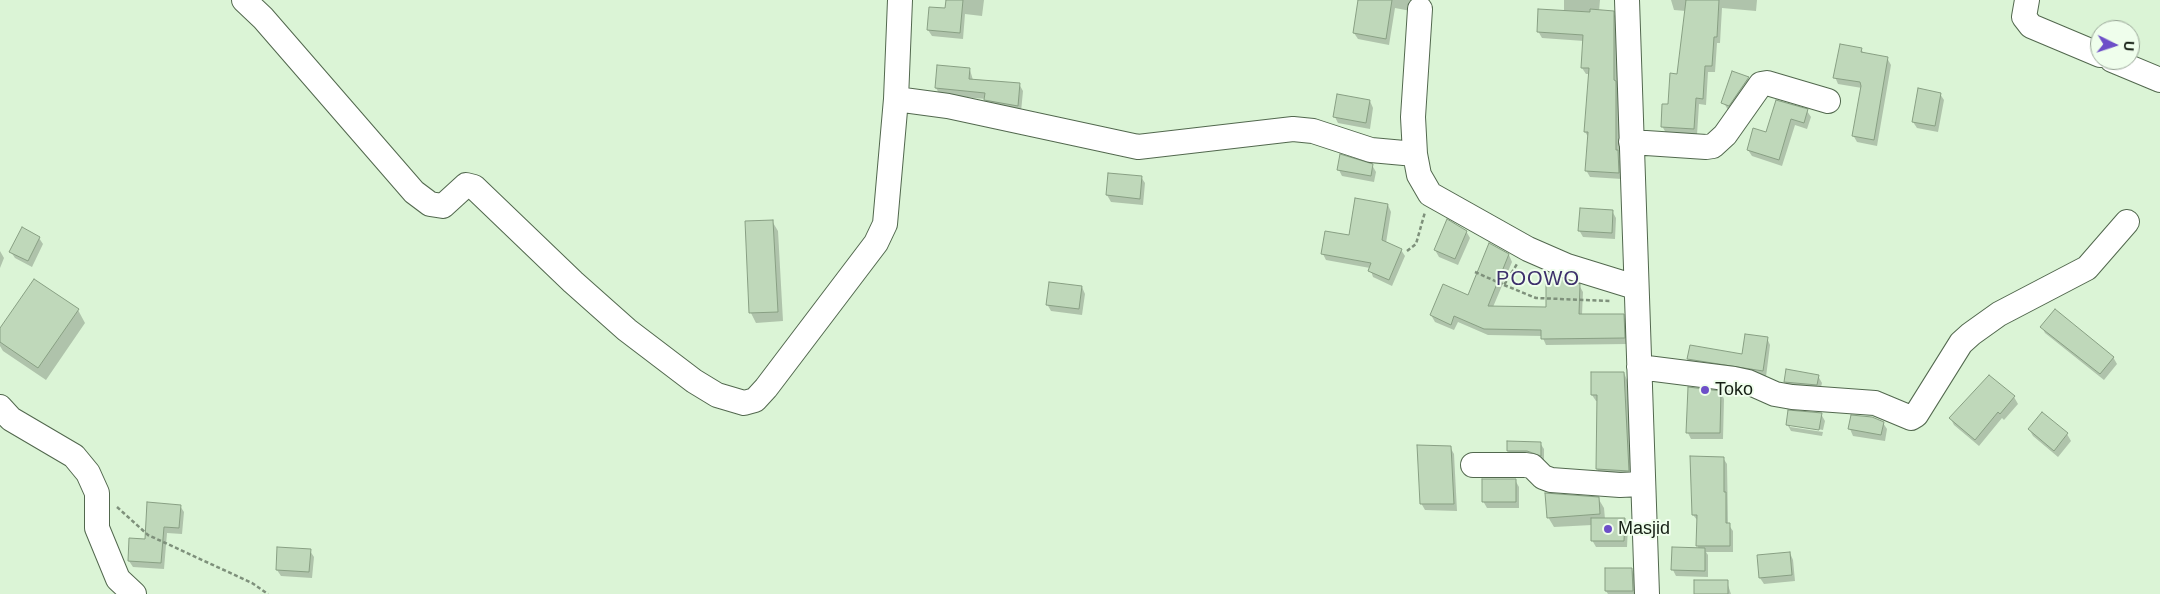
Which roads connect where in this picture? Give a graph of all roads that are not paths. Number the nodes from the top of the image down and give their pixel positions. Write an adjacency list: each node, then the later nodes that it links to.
1 (244, 0): 9 (street)
2 (900, 0): 9 (street)
3 (1627, 0): 11 (street)
4 (2027, 0): 6 (street)
5 (1420, 10): 12 (street)
6 (2090, 51)
7 (2136, 70): 8 (street)
8 (2160, 80)
9 (896, 99): 12 (street)
10 (1828, 101): 11 (street)
11 (1631, 142): 14 (street)
12 (1415, 154): 14 (street)
13 (2127, 222): 15 (street)
14 (1636, 294): 15 (street)
15 (1640, 367): 18 (street)
16 (0, 407): 19 (street)
17 (1474, 466): 18 (street)
18 (1642, 484): 20 (street)
19 (134, 594)
20 (1647, 594)

